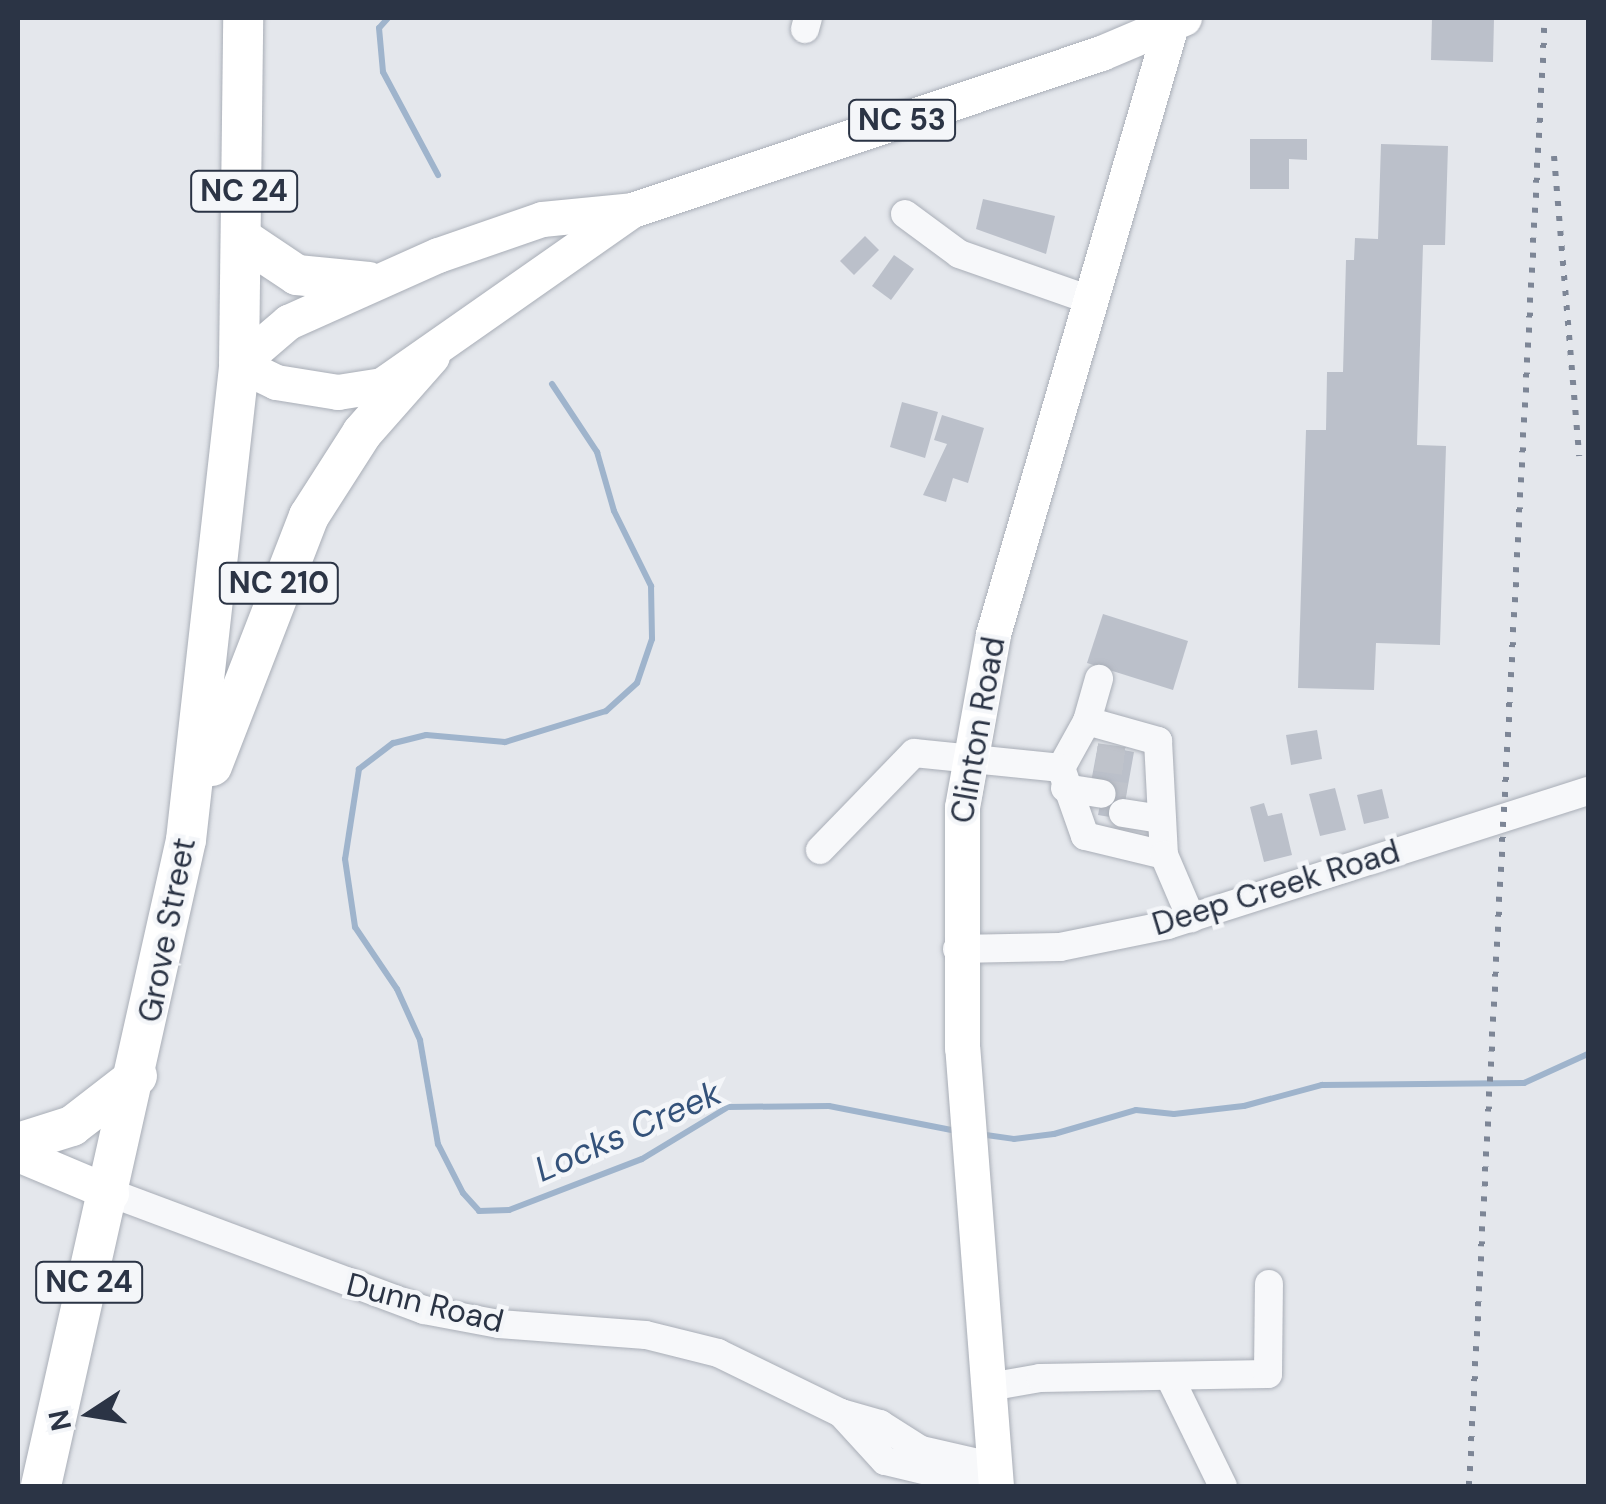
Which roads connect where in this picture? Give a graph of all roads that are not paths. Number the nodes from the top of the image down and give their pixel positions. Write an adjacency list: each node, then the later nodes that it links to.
1 (243, 18): 5 (highway, NC 24)
2 (1176, 20): 3 (main road, NC 53); 7 (main road, Clinton Road)
3 (632, 210): 6 (main road, NC 53); 8 (main road, NC 53)
4 (905, 214): 7 (street)
5 (244, 239): 6 (highway); 9 (highway, NC 24)
6 (369, 282): 9 (main road, NC 53)
7 (1090, 300): 13 (main road, Clinton Road)
8 (430, 356): 9 (main road, NC 53); 17 (highway, NC 210)
9 (239, 364): 17 (highway, Grove Street / NC 24)
10 (1099, 678): 11 (street)
11 (1087, 720): 14 (street); 16 (street)
12 (1096, 757): 14 (street)
13 (968, 759): 14 (street); 18 (street); 21 (main road, Clinton Road)
14 (1066, 778): 16 (street); 19 (street)
15 (1588, 790): 20 (street, Deep Creek Road)
16 (1162, 811): 19 (street)
17 (186, 840): 22 (highway, Grove Street / NC 24)
18 (820, 850)
19 (1164, 855): 20 (street)
20 (1191, 918): 21 (street, Deep Creek Road)
21 (957, 949): 28 (main road, Clinton Road)
22 (137, 1076): 23 (highway); 25 (highway, Grove Street / NC 24)
23 (18, 1143)
24 (18, 1154): 25 (main road, Dunn Road)
25 (111, 1193): 29 (street, Dunn Road); 32 (highway, Grove Street / NC 24)
26 (1269, 1284): 27 (street)
27 (1170, 1380): 28 (street); 34 (street)
28 (989, 1388): 31 (main road, Clinton Road)
29 (841, 1413): 30 (street, Dunn Road); 31 (street, Dunn Road)
30 (884, 1461): 31 (street); 33 (street, Dunn Road)
31 (996, 1476)
32 (41, 1486)
33 (911, 1486)
34 (1223, 1486)

